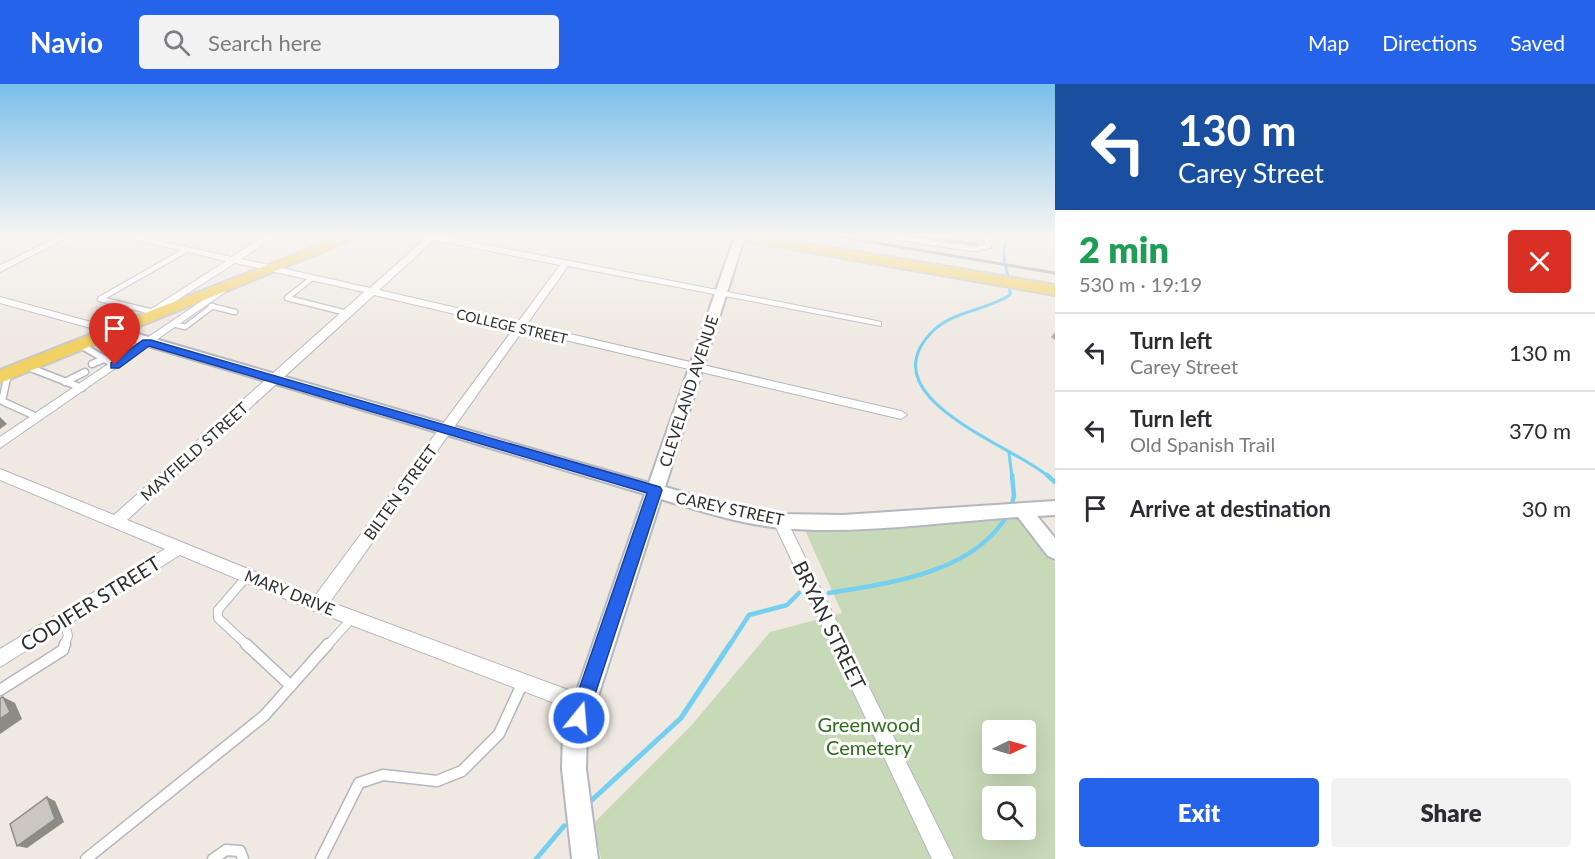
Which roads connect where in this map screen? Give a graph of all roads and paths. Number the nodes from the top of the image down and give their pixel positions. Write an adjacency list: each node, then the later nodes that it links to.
1 (147, 272): 17 (lane)
2 (215, 272): 17 (street)
3 (264, 272): 12 (main road)
4 (289, 272): 10 (street, COLLEGE STREET)
5 (391, 272): 13 (street, MAYFIELD STREET)
6 (559, 272): 21 (street, BILTEN STREET)
7 (613, 272): 14 (street)
8 (728, 272): 14 (street, CLEVELAND AVENUE)
9 (952, 272): 11 (main road)
10 (312, 278): 13 (street, COLLEGE STREET); 19 (lane)
11 (1055, 290)
12 (221, 291): 16 (street); 22 (main road)
13 (370, 292): 19 (street, MAYFIELD STREET); 21 (street, COLLEGE STREET)
14 (721, 293): 20 (street); 28 (street, CLEVELAND AVENUE)
15 (0, 300): 22 (street, CAREY STREET)
16 (208, 305): 18 (lane); 23 (street)
17 (153, 312): 22 (street)
18 (235, 312)
19 (347, 313): 31 (street, MAYFIELD STREET)
20 (878, 324)
21 (519, 327): 28 (street, COLLEGE STREET); 37 (street, BILTEN STREET)
22 (124, 329): 23 (street, CAREY STREET); 24 (main road)
23 (147, 342): 25 (street); 31 (street, CAREY STREET)
24 (82, 346): 25 (lane); 27 (main road)
25 (109, 362): 26 (lane); 33 (street)
26 (94, 365)
27 (28, 367): 30 (main road); 32 (lane)
28 (696, 368): 35 (street, COLLEGE STREET); 40 (street, CLEVELAND AVENUE)
29 (83, 371): 32 (lane)
30 (4, 376): 34 (lane)
31 (273, 379): 37 (street, CAREY STREET); 43 (street, MAYFIELD STREET)
32 (65, 382): 33 (lane)
33 (82, 388): 36 (street)
34 (1, 401): 36 (lane)
35 (901, 416)
36 (37, 417): 38 (street)
37 (446, 429): 40 (street, CAREY STREET); 48 (street, BILTEN STREET)
38 (0, 443)
39 (0, 474): 43 (street, MARY DRIVE)
40 (655, 490): 44 (street, CAREY STREET); 55 (street, CLEVELAND AVENUE)
41 (1055, 508): 42 (street, CAREY STREET)
42 (1022, 512): 44 (street, CAREY STREET); 46 (street)
43 (116, 521): 45 (street, MARY DRIVE)
44 (780, 521): 61 (street, BRYAN STREET)
45 (180, 547): 47 (street, MARY DRIVE); 50 (street, CODIFER STREET)
46 (1055, 551)
47 (248, 575): 48 (street, MARY DRIVE); 53 (lane)
48 (318, 604): 49 (street, MARY DRIVE)
49 (353, 617): 52 (street, MARY DRIVE); 53 (lane)
50 (64, 620): 51 (street, CODIFER STREET); 54 (lane)
51 (0, 659)
52 (523, 682): 55 (street, MARY DRIVE); 59 (lane)
53 (291, 686): 56 (lane)
54 (0, 690)
55 (582, 705): 60 (street, CLEVELAND AVENUE)
56 (86, 859)
57 (213, 859): 58 (lane)
58 (243, 859)
59 (321, 859)
60 (585, 859)
61 (943, 859)

